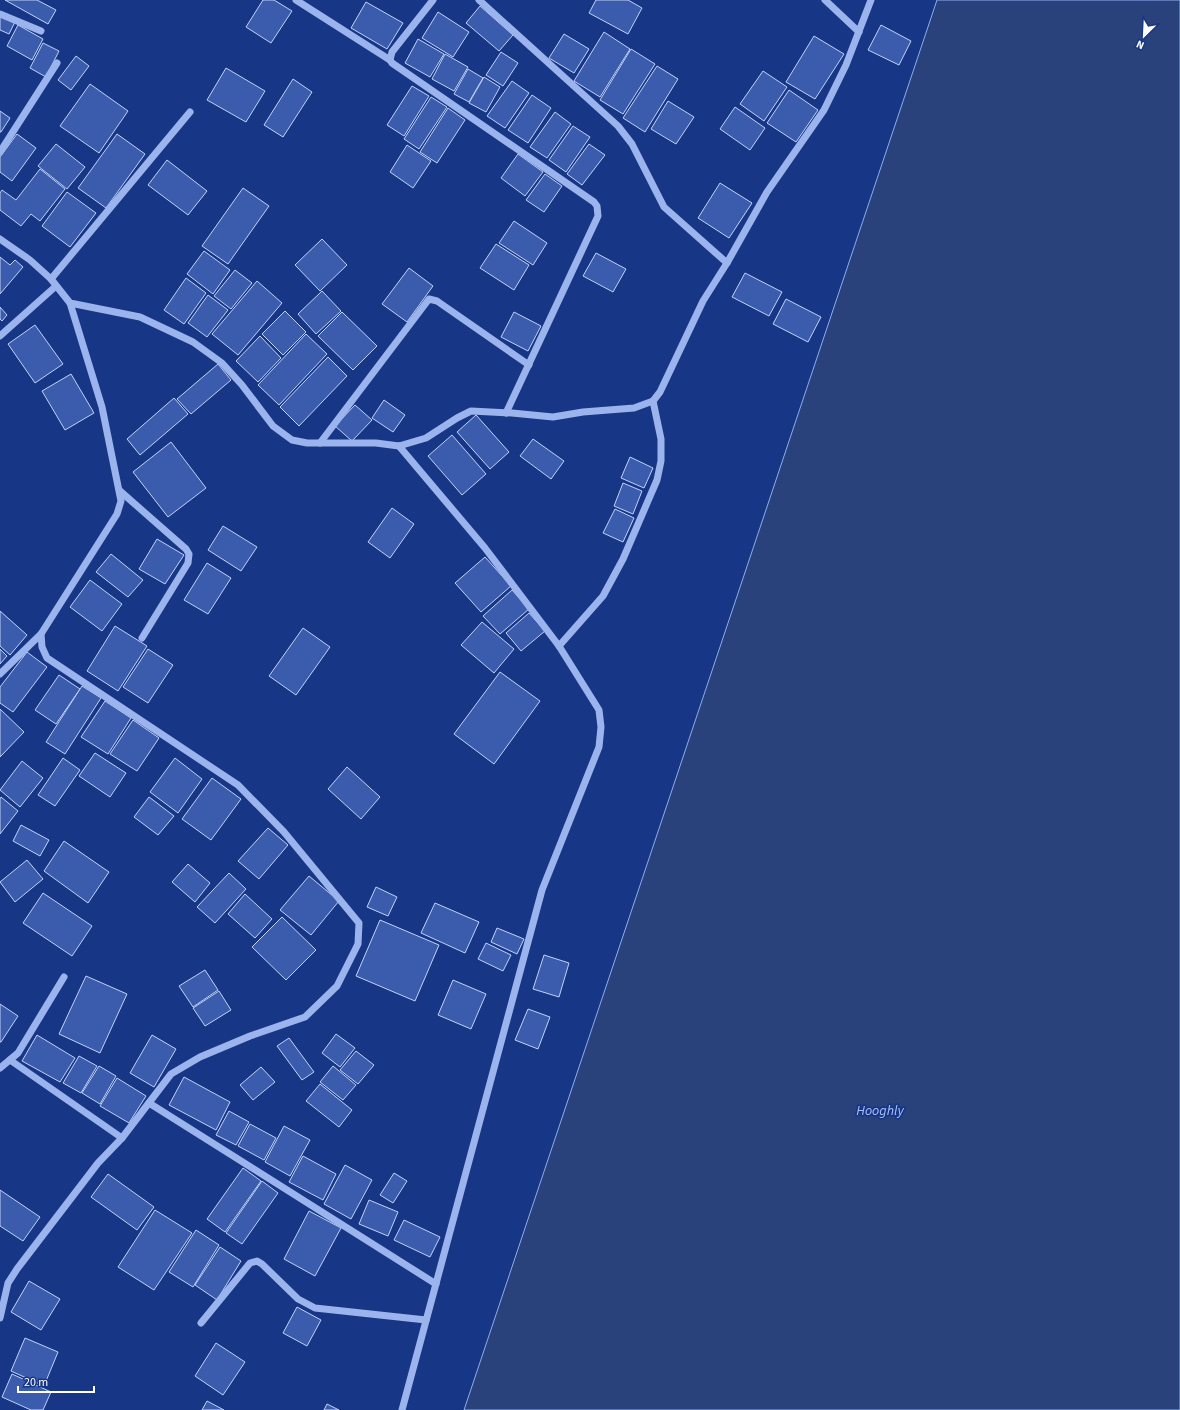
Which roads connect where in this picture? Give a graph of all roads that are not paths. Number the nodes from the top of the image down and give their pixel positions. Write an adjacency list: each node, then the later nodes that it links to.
1 (296, 0): 9 (street)
2 (434, 0): 9 (street)
3 (479, 0): 14 (street)
4 (825, 0): 8 (street)
5 (871, 0): 8 (street)
6 (0, 14): 7 (street)
7 (41, 31)
8 (859, 32): 14 (street)
9 (390, 60): 19 (street)
10 (57, 63): 12 (street)
11 (190, 112): 15 (street)
12 (0, 152)
13 (0, 239): 15 (street)
14 (727, 263): 20 (street)
15 (51, 279): 16 (street)
16 (56, 286): 17 (street); 18 (street)
17 (70, 303): 22 (street); 24 (street)
18 (0, 336)
19 (528, 365): 21 (street); 22 (street)
20 (653, 401): 21 (street); 27 (street)
21 (506, 413): 23 (street)
22 (320, 443): 23 (street)
23 (398, 446): 27 (street)
24 (120, 491): 25 (street); 26 (street)
25 (41, 634): 28 (street); 32 (street)
26 (142, 638)
27 (559, 646): 34 (street)
28 (0, 674)
29 (64, 976): 30 (street)
30 (10, 1060): 31 (street); 33 (street)
31 (0, 1068)
32 (149, 1103): 33 (street); 34 (street)
33 (122, 1138): 35 (street)
34 (436, 1284): 36 (street)
35 (0, 1318)
36 (426, 1320): 37 (street); 38 (street)
37 (201, 1324)
38 (402, 1410)

